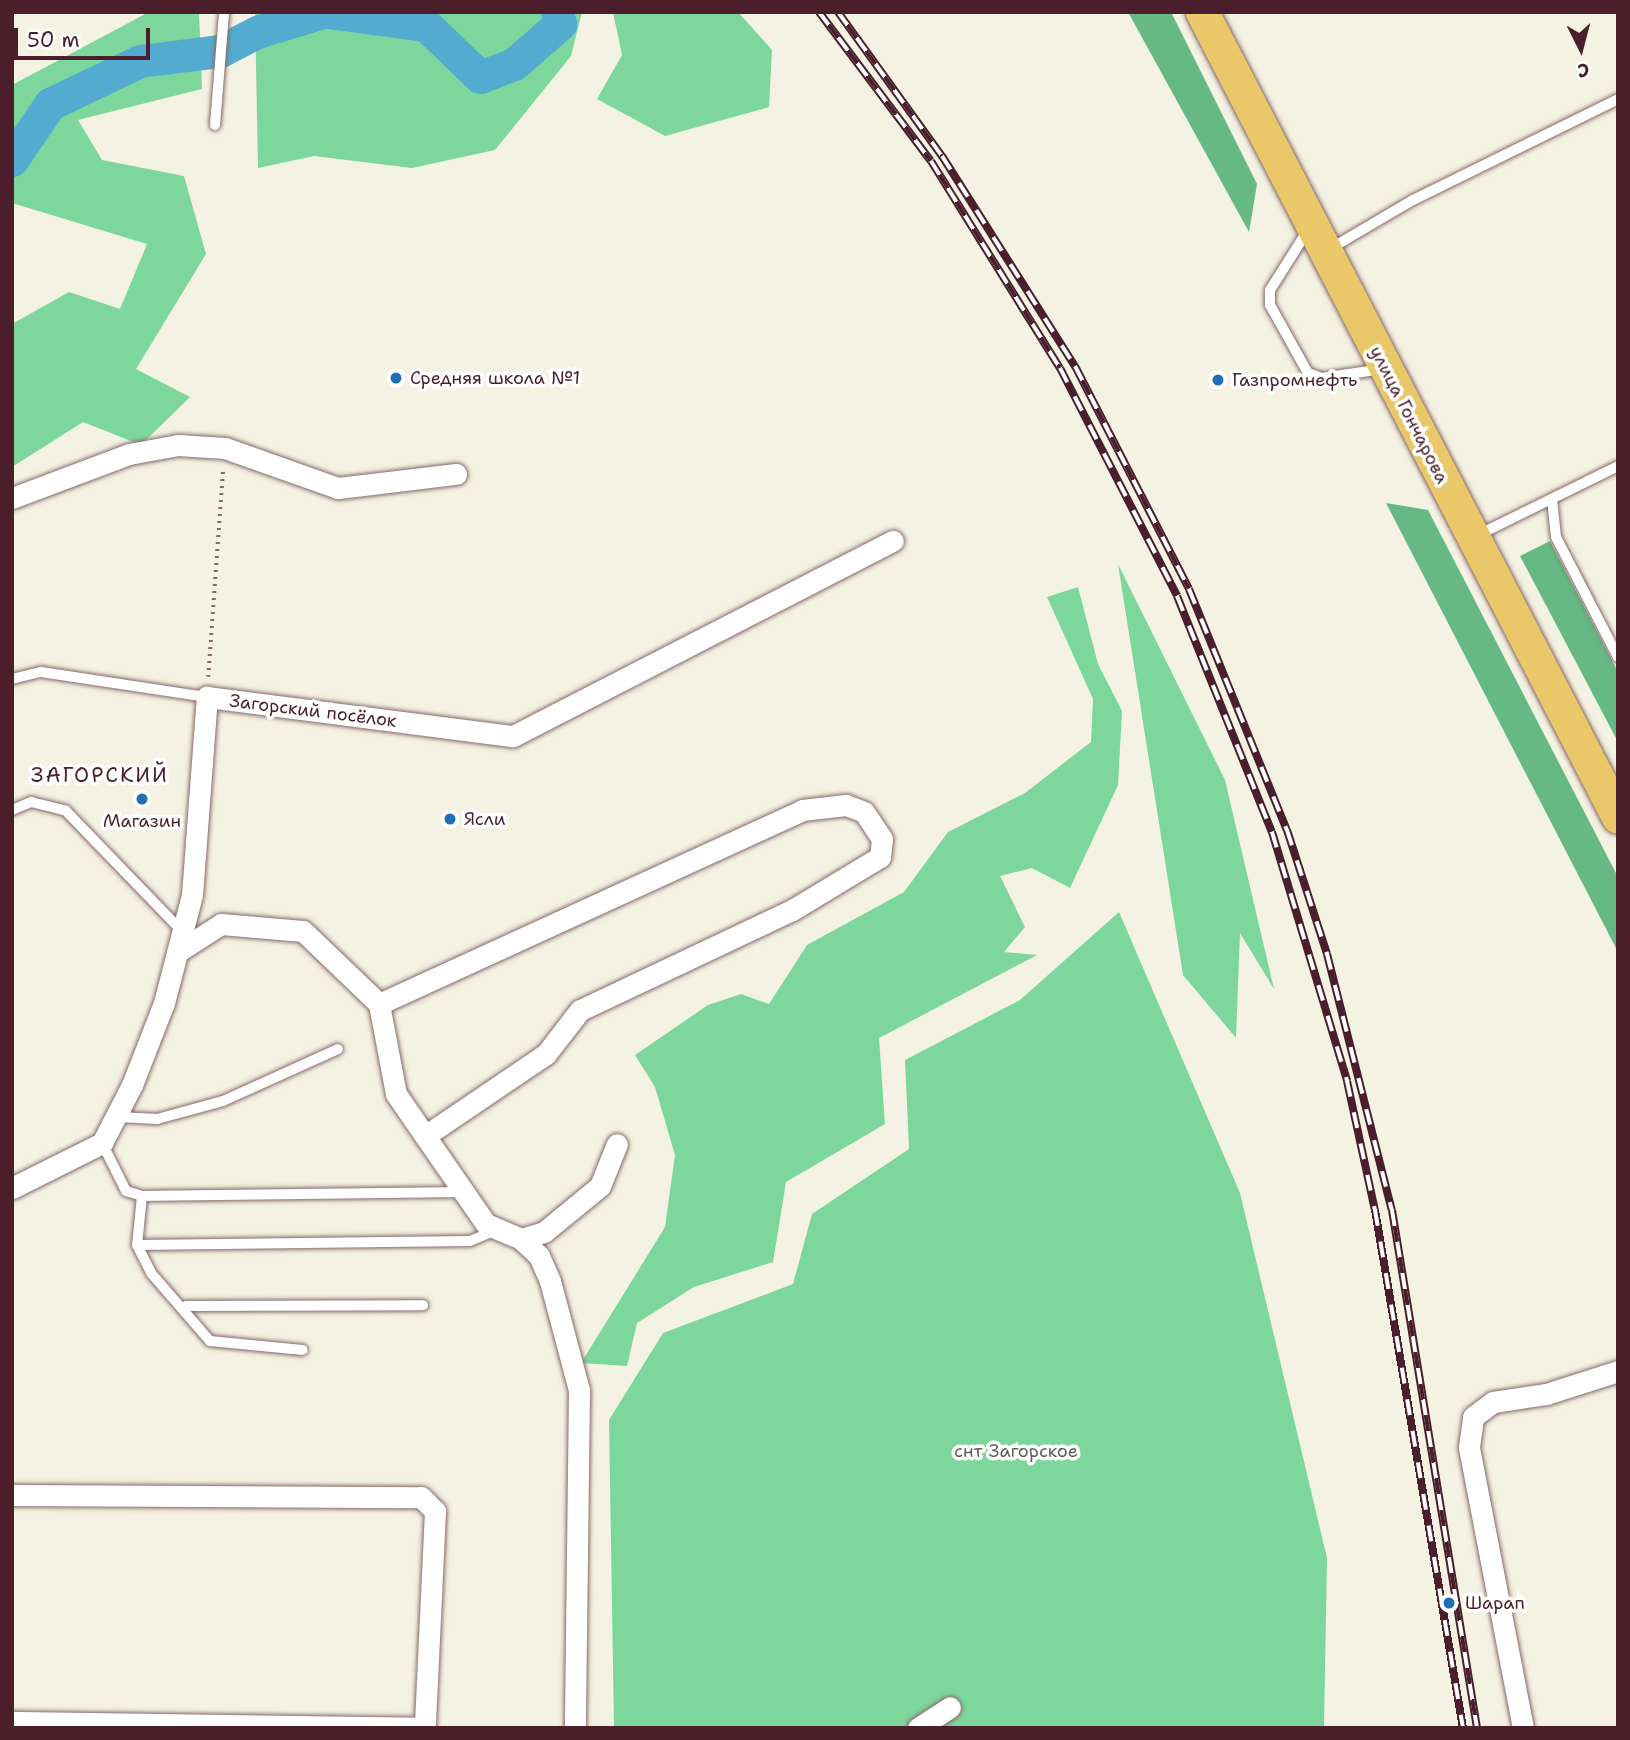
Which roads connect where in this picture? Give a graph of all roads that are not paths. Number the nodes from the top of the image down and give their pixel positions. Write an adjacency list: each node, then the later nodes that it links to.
1 (224, 12): 4 (lane)
2 (1202, 12): 5 (main road, улица Гончарова)
3 (1618, 99): 5 (lane)
4 (215, 125)
5 (1319, 238): 6 (main road, улица Гончарова); 6 (lane)
6 (1384, 369): 11 (main road, улица Гончарова)
7 (1618, 466): 10 (lane)
8 (456, 474): 9 (street)
9 (12, 498)
10 (1552, 499): 11 (lane); 13 (lane)
11 (1473, 538): 17 (main road, улица Гончарова)
12 (894, 541): 15 (street, Загорский посёлок)
13 (1618, 657)
14 (12, 679): 15 (lane)
15 (207, 697): 18 (street, Загорский посёлок)
16 (12, 810): 18 (lane)
17 (1616, 810)
18 (181, 942): 19 (street); 21 (street, Загорский посёлок)
19 (379, 1004): 22 (street); 22 (street)
20 (338, 1049): 21 (lane)
21 (118, 1117): 23 (street, Загорский посёлок)
22 (425, 1136): 26 (street)
23 (102, 1143): 25 (street); 27 (lane)
24 (617, 1144): 29 (street)
25 (12, 1188)
26 (461, 1192): 27 (lane); 28 (street)
27 (142, 1196): 30 (lane)
28 (496, 1230): 29 (street); 30 (lane)
29 (520, 1239): 39 (street)
30 (137, 1245): 32 (lane)
31 (424, 1305): 32 (lane)
32 (186, 1306): 33 (lane)
33 (303, 1350)
34 (1618, 1371): 41 (street)
35 (12, 1495): 38 (street)
36 (950, 1707): 40 (street)
37 (12, 1722): 38 (street)
38 (425, 1727)
39 (575, 1728)
40 (918, 1728)
41 (1523, 1728)

